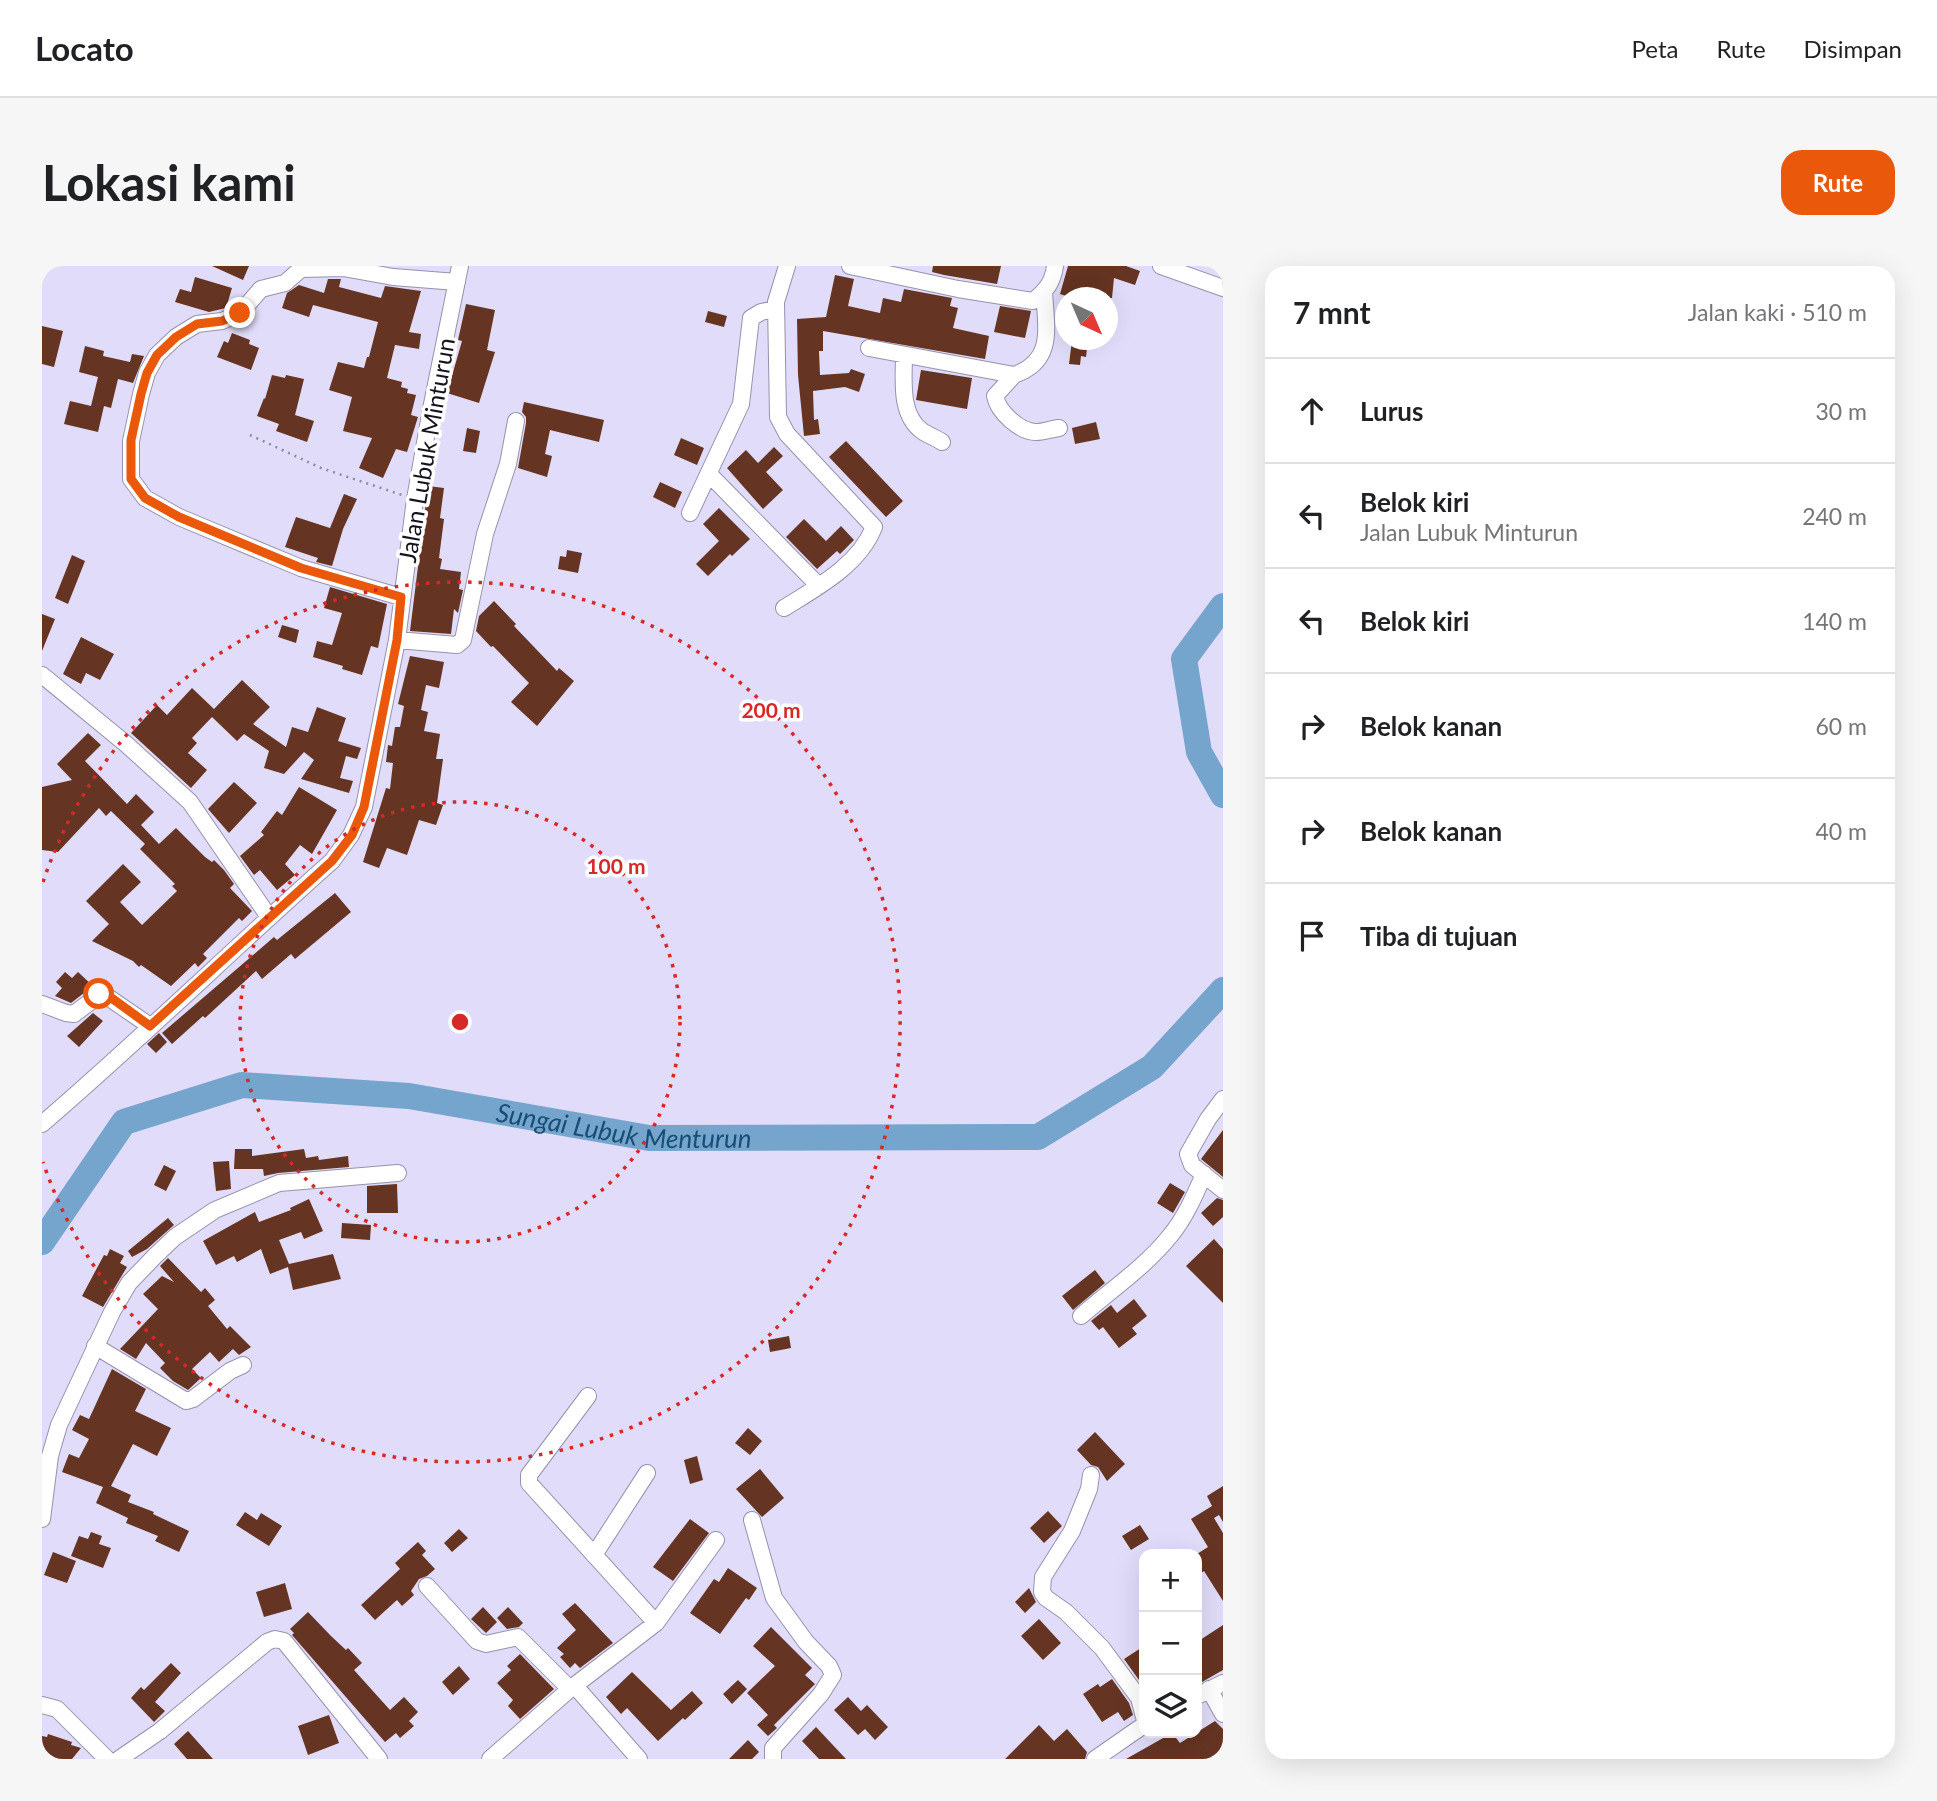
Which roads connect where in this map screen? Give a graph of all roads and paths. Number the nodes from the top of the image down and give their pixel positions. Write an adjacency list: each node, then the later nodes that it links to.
1 (787, 266): 8 (street)
2 (850, 266): 7 (street)
3 (1055, 266): 7 (street)
4 (1161, 266): 6 (street)
5 (459, 274): 17 (street, Jalan Lubuk Minturun); 20 (street)
6 (1223, 288)
7 (1044, 292): 11 (street)
8 (776, 309): 16 (street); 19 (street)
9 (869, 348): 10 (street)
10 (904, 355): 11 (street); 15 (street)
11 (1014, 375): 13 (street)
12 (516, 421): 22 (street)
13 (1059, 428)
14 (250, 435): 17 (path)
15 (942, 442)
16 (709, 474): 18 (street); 19 (street)
17 (415, 499): 20 (street, Jalan Lubuk Minturun)
18 (690, 513)
19 (819, 586): 21 (street)
20 (401, 597): 22 (street, Jalan Lubuk Minturun)
21 (784, 608)
22 (397, 640): 24 (street, Jalan Lubuk Minturun)
23 (42, 675): 24 (street)
24 (269, 917): 26 (street, Jalan Lubuk Minturun)
25 (42, 1004): 26 (street)
26 (150, 1026): 28 (street, Jalan Lubuk Minturun)
27 (1223, 1099): 30 (street)
28 (42, 1124)
29 (398, 1173): 33 (street)
30 (1204, 1174): 31 (street); 32 (street)
31 (1223, 1191)
32 (1081, 1316)
33 (95, 1346): 34 (street); 38 (street)
34 (243, 1365)
35 (588, 1396): 41 (street)
36 (647, 1473): 41 (street)
37 (1091, 1475): 46 (street)
38 (42, 1519)
39 (752, 1520): 56 (street)
40 (716, 1540): 43 (street)
41 (594, 1555): 43 (street)
42 (428, 1586): 44 (street)
43 (656, 1623): 44 (street)
44 (573, 1687): 50 (street); 55 (street)
45 (1210, 1689): 48 (street)
46 (1139, 1698)
47 (42, 1705): 51 (street)
48 (1223, 1714)
49 (1139, 1729): 57 (street)
50 (508, 1753): 54 (street)
51 (107, 1759)
52 (119, 1759): 53 (street)
53 (379, 1759)
54 (490, 1759)
55 (639, 1759)
56 (773, 1759)
57 (1096, 1759)

